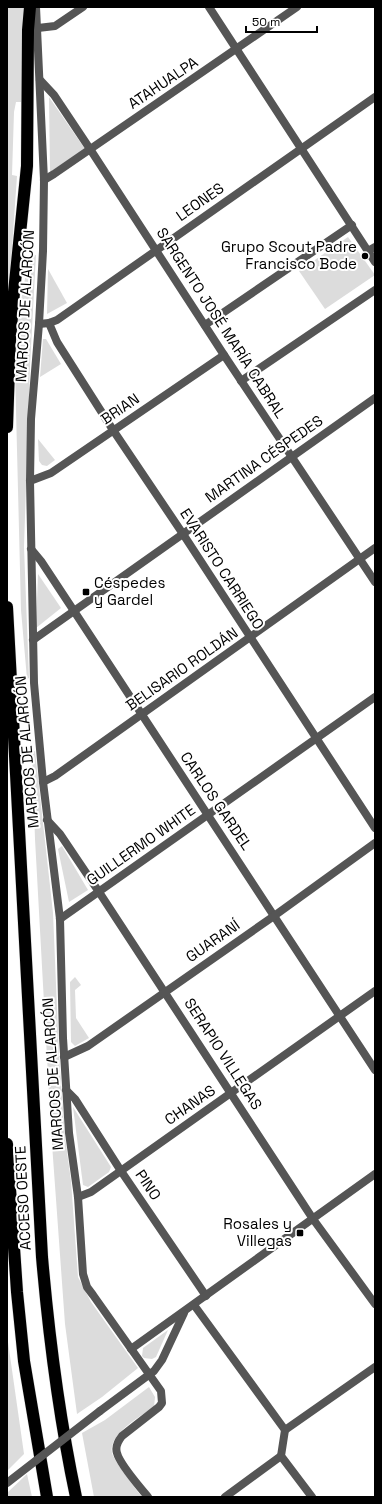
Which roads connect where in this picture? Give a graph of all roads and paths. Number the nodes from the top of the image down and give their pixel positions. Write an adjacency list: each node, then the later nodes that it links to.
1 (30, 7): 24 (highway)
2 (36, 7): 6 (street, MARCOS DE ALARCÓN)
3 (83, 7): 6 (street)
4 (209, 7): 7 (street)
5 (297, 7): 7 (street, ATAHUALPA)
6 (38, 28): 8 (street, MARCOS DE ALARCÓN)
7 (237, 50): 10 (street); 11 (street, ATAHUALPA)
8 (40, 80): 11 (street, SARGENTO JOSÉ MARÍA CABRAL); 12 (street, MARCOS DE ALARCÓN)
9 (375, 97): 10 (street, LEONES)
10 (302, 148): 13 (street); 15 (street, LEONES)
11 (90, 149): 12 (street, ATAHUALPA); 15 (street, SARGENTO JOSÉ MARÍA CABRAL)
12 (44, 180): 19 (street, MARCOS DE ALARCÓN)
13 (352, 225): 14 (street); 20 (street)
14 (372, 249): 16 (street)
15 (157, 250): 18 (street, LEONES); 20 (street, SARGENTO JOSÉ MARÍA CABRAL)
16 (375, 262)
17 (375, 290): 22 (street)
18 (49, 323): 19 (street, LEONES); 25 (street, EVARISTO CARRIEGO)
19 (39, 324): 27 (street, MARCOS DE ALARCÓN)
20 (205, 326): 21 (street, SARGENTO JOSÉ MARÍA CABRAL)
21 (224, 355): 22 (street, SARGENTO JOSÉ MARÍA CABRAL); 25 (street, BRIAN)
22 (241, 381): 26 (street, SARGENTO JOSÉ MARÍA CABRAL)
23 (375, 398): 26 (street, MARTINA CÉSPEDES)
24 (7, 427)
25 (113, 430): 27 (street, BRIAN); 28 (street, EVARISTO CARRIEGO)
26 (292, 456): 28 (street, MARTINA CÉSPEDES); 31 (street, SARGENTO JOSÉ MARÍA CABRAL)
27 (30, 481): 30 (street, MARCOS DE ALARCÓN)
28 (183, 534): 34 (street, MARTINA CÉSPEDES); 35 (street, EVARISTO CARRIEGO)
29 (375, 548): 31 (street, BELISARIO ROLDÁN)
30 (31, 549): 34 (street, CARLOS GARDEL); 36 (street, MARCOS DE ALARCÓN)
31 (360, 559): 32 (street, SARGENTO JOSÉ MARÍA CABRAL); 35 (street, BELISARIO ROLDÁN)
32 (375, 582)
33 (7, 607): 71 (highway, ACCESO OESTE)
34 (74, 611): 36 (street, MARTINA CÉSPEDES); 38 (street, CARLOS GARDEL)
35 (250, 638): 38 (street, BELISARIO ROLDÁN); 39 (street, EVARISTO CARRIEGO)
36 (33, 640): 40 (street, MARCOS DE ALARCÓN)
37 (375, 697): 39 (street, GUILLERMO WHITE)
38 (141, 715): 40 (street, BELISARIO ROLDÁN); 41 (street, CARLOS GARDEL)
39 (317, 739): 41 (street, GUILLERMO WHITE); 43 (street, EVARISTO CARRIEGO)
40 (43, 782): 42 (street, MARCOS DE ALARCÓN)
41 (208, 815): 45 (street, GUILLERMO WHITE); 46 (street, CARLOS GARDEL)
42 (47, 820): 45 (street, SERAPIO VILLEGAS); 47 (street, MARCOS DE ALARCÓN)
43 (375, 828)
44 (375, 843): 46 (street, GUARANÍ)
45 (99, 892): 47 (street, GUILLERMO WHITE); 49 (street, SERAPIO VILLEGAS)
46 (274, 916): 49 (street, GUARANÍ); 50 (street, CARLOS GARDEL)
47 (60, 919): 51 (street, MARCOS DE ALARCÓN)
48 (375, 991): 50 (street, CHANAS)
49 (166, 992): 51 (street, GUARANÍ); 54 (street, SERAPIO VILLEGAS)
50 (339, 1016): 52 (street, CARLOS GARDEL); 54 (street, CHANAS)
51 (64, 1057): 53 (street, MARCOS DE ALARCÓN)
52 (375, 1070)
53 (66, 1090): 56 (street, PINO); 58 (street, MARCOS DE ALARCÓN)
54 (232, 1093): 56 (street, CHANAS); 59 (street, SERAPIO VILLEGAS)
55 (7, 1144): 70 (highway, ACCESO OESTE)
56 (121, 1171): 58 (street, CHANAS); 60 (street, PINO)
57 (375, 1174): 59 (street)
58 (78, 1197): 64 (street, MARCOS DE ALARCÓN)
59 (313, 1219): 60 (street); 61 (street, SERAPIO VILLEGAS)
60 (206, 1296): 62 (street)
61 (375, 1304)
62 (194, 1305): 63 (street); 67 (street)
63 (184, 1312): 64 (street); 66 (street)
64 (131, 1349): 66 (street, MARCOS DE ALARCÓN)
65 (375, 1366): 67 (street)
66 (150, 1374): 69 (street, bridge); 72 (street, MARCOS DE ALARCÓN)
67 (285, 1430): 68 (street)
68 (281, 1456): 73 (street); 74 (street)
69 (7, 1483)
70 (47, 1497)
71 (76, 1497)
72 (148, 1497)
73 (225, 1497)
74 (312, 1497)

